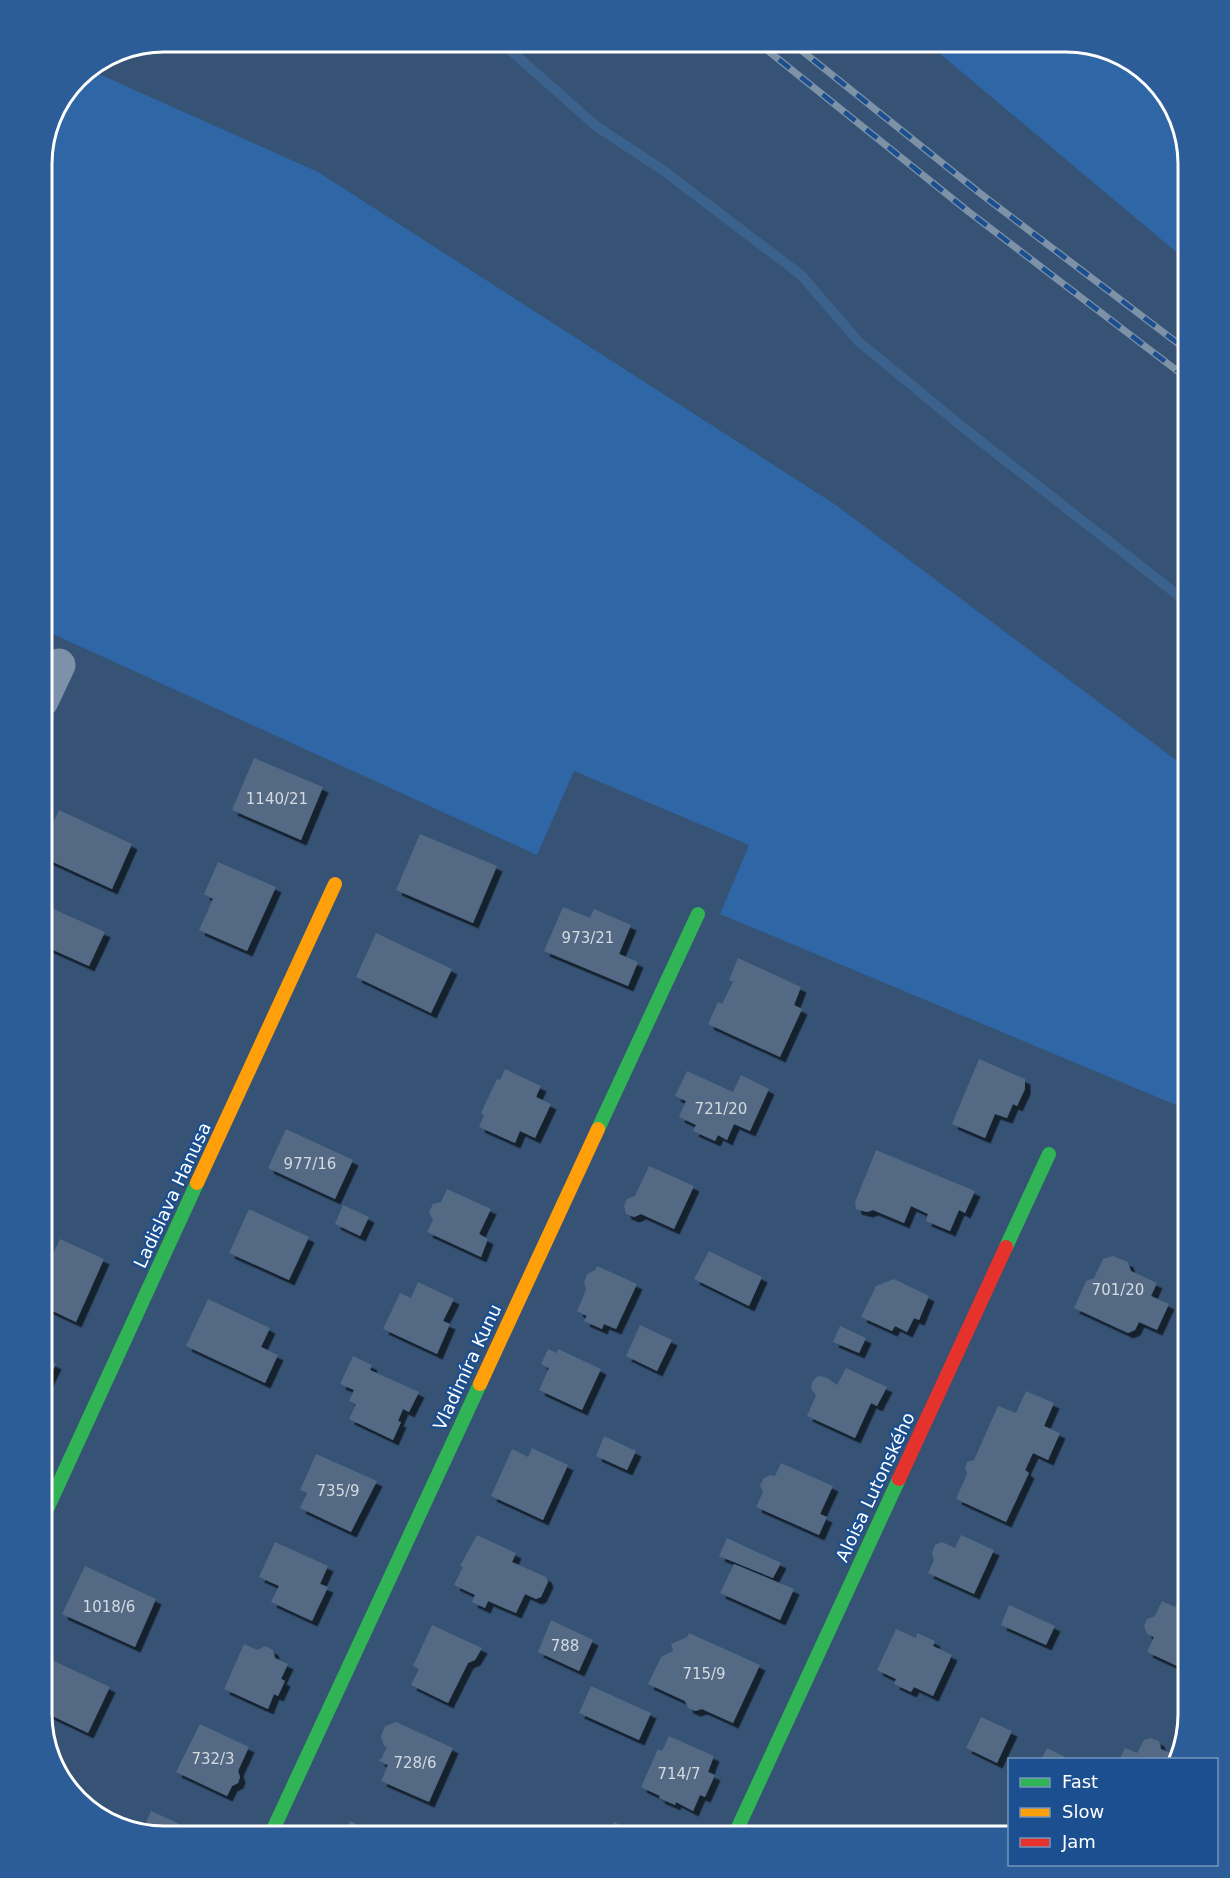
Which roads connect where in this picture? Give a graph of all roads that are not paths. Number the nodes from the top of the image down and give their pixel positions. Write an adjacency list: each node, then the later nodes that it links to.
1 (59, 665): 2 (street)
2 (53, 678)
3 (335, 884): 6 (street, Ladislava Hanusa)
4 (698, 914): 7 (street, Vladimíra Kunu)
5 (1049, 1154): 8 (street, Aloisa Lutonského)
6 (52, 1498)
7 (275, 1825)
8 (739, 1826)

